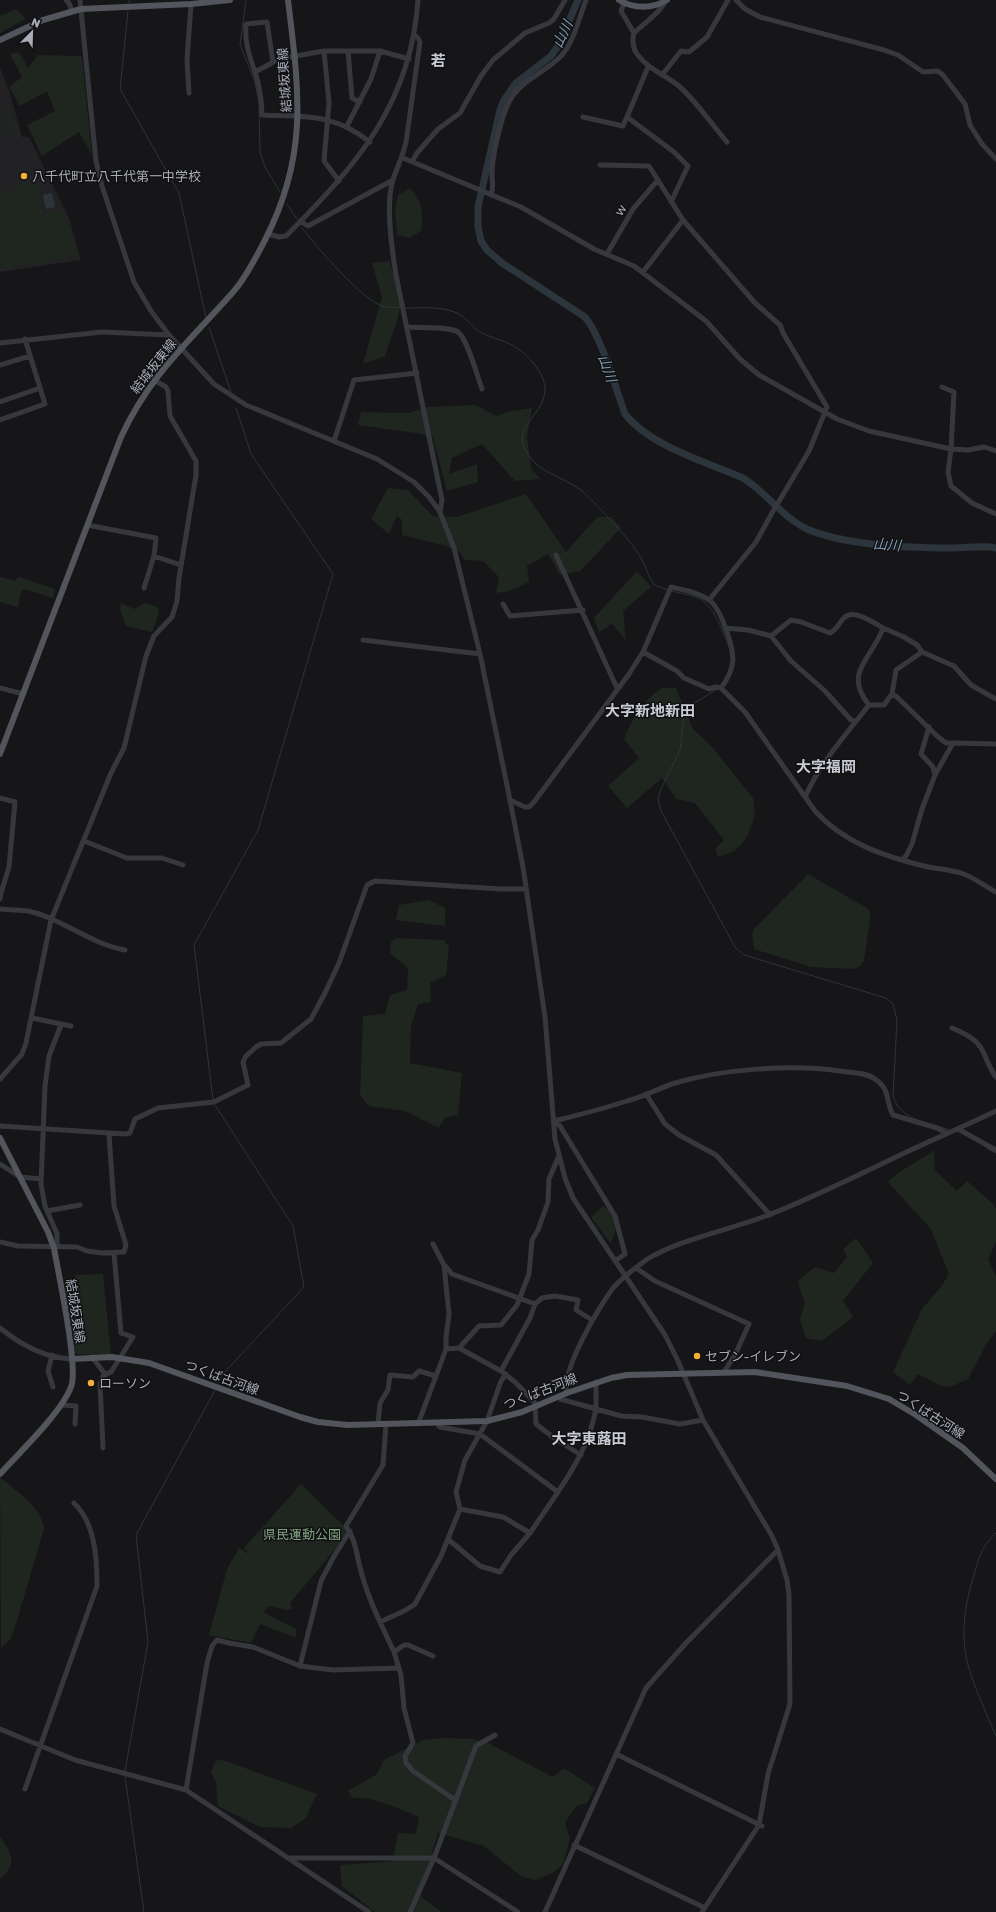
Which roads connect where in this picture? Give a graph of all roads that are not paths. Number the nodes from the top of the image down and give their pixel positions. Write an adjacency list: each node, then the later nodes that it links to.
1 (66, 0): 14 (street)
2 (80, 0): 13 (street)
3 (230, 0): 12 (main road)
4 (288, 0): 21 (main road, 結城坂東線)
5 (418, 0): 16 (street)
6 (565, 0): 38 (street)
7 (586, 0): 43 (street)
8 (728, 0): 26 (street)
9 (736, 0): 37 (street)
10 (622, 1): 11 (main road); 15 (street)
11 (666, 1): 15 (street)
12 (191, 4): 13 (main road); 27 (street)
13 (81, 9): 14 (main road); 51 (street)
14 (72, 11): 17 (main road)
15 (634, 33): 24 (street)
16 (414, 35): 22 (street); 36 (street)
17 (0, 40)
18 (324, 51): 19 (street); 21 (street); 32 (street)
19 (348, 51): 20 (street); 28 (street)
20 (380, 51): 22 (street); 28 (street)
21 (294, 56): 23 (street); 30 (main road, 結城坂東線)
22 (408, 59): 34 (street)
23 (273, 62): 25 (street); 25 (street)
24 (648, 67): 26 (street); 29 (street)
25 (255, 72): 30 (street)
26 (662, 75): 35 (street)
27 (189, 93)
28 (360, 102): 33 (street)
29 (627, 116): 31 (street); 44 (street)
30 (298, 117): 32 (street); 47 (main road, 結城坂東線)
31 (583, 117)
32 (329, 119): 33 (street); 42 (street)
33 (347, 126): 34 (street)
34 (370, 142): 42 (street)
35 (727, 142)
36 (403, 158): 38 (street); 40 (street)
37 (996, 159)
38 (412, 162): 43 (street)
39 (600, 165): 41 (street)
40 (393, 180): 46 (street); 50 (street)
41 (658, 180): 44 (street); 48 (street, w)
42 (339, 181): 46 (street)
43 (491, 195): 48 (street)
44 (671, 202): 45 (street)
45 (683, 220): 49 (street); 63 (street)
46 (300, 221): 47 (street)
47 (268, 234): 54 (main road, 結城坂東線)
48 (607, 254): 49 (street)
49 (643, 272): 63 (street)
50 (408, 327): 57 (street); 61 (street)
51 (169, 335): 52 (street); 54 (street)
52 (25, 339): 53 (street); 55 (street)
53 (0, 343)
54 (181, 348): 58 (main road, 結城坂東線); 65 (street)
55 (30, 356): 56 (street); 60 (street)
56 (0, 365)
57 (417, 373): 65 (street); 68 (street)
58 (154, 380): 70 (main road, 結城坂東線); 73 (street)
59 (942, 386): 66 (street)
60 (40, 388): 62 (street); 64 (street)
61 (482, 390)
62 (0, 402)
63 (826, 414): 66 (street); 75 (street)
64 (0, 418)
65 (334, 441): 68 (street)
66 (952, 449): 67 (street); 69 (street)
67 (996, 451)
68 (440, 512): 84 (street)
69 (996, 514)
70 (87, 525): 72 (street); 88 (main road, 結城坂東線)
71 (556, 555): 77 (street)
72 (154, 556): 73 (street); 74 (street)
73 (181, 566): 103 (street)
74 (144, 588)
75 (709, 600): 78 (street); 82 (street)
76 (503, 604): 77 (street)
77 (583, 610): 86 (street)
78 (725, 628): 80 (street); 87 (street)
79 (883, 628): 80 (street); 83 (street); 91 (street)
80 (771, 636): 92 (street)
81 (363, 640): 84 (street)
82 (643, 652): 86 (street); 87 (street)
83 (922, 652): 89 (street); 90 (street)
84 (480, 654): 102 (street)
85 (0, 688): 88 (street)
86 (617, 688): 102 (street)
87 (721, 688): 100 (street)
88 (23, 694): 94 (main road, 結城坂東線)
89 (892, 694): 91 (street); 93 (street)
90 (996, 699)
91 (869, 705): 92 (street)
92 (855, 722): 100 (street)
93 (929, 727): 96 (street); 99 (street)
94 (7, 736): 95 (street); 98 (main road, 結城坂東線)
95 (0, 739)
96 (953, 743): 97 (street); 99 (street)
97 (996, 744)
98 (0, 754)
99 (935, 775): 104 (street)
100 (806, 795): 104 (street)
101 (0, 798): 107 (street)
102 (510, 800): 106 (street)
103 (84, 842): 105 (street); 111 (street)
104 (902, 860): 108 (street)
105 (183, 865)
106 (526, 889): 121 (street); 126 (street)
107 (1, 892): 109 (street)
108 (996, 892)
109 (0, 899)
110 (0, 910): 111 (street)
111 (51, 920): 112 (street); 113 (street)
112 (125, 950)
113 (32, 1018): 114 (street); 118 (street)
114 (61, 1025): 115 (street); 123 (street)
115 (71, 1026)
116 (952, 1028): 117 (street)
117 (996, 1077)
118 (0, 1080)
119 (646, 1094): 121 (street); 125 (street); 135 (street)
120 (996, 1111): 124 (street)
121 (554, 1121): 129 (street); 140 (street)
122 (0, 1126): 123 (street)
123 (44, 1128): 126 (street); 132 (street)
124 (958, 1128): 125 (street); 128 (street)
125 (947, 1133): 135 (street)
126 (109, 1134): 139 (street)
127 (0, 1138): 131 (main road, 結城坂東線)
128 (996, 1150)
129 (559, 1156): 140 (street); 144 (street)
130 (0, 1164): 131 (street)
131 (20, 1177): 132 (street); 138 (main road, 結城坂東線)
132 (41, 1179): 134 (street)
133 (80, 1205): 134 (street)
134 (47, 1211): 138 (street)
135 (770, 1215): 142 (street)
136 (0, 1242): 138 (street)
137 (433, 1244): 141 (street)
138 (55, 1248): 139 (street); 153 (main road, 結城坂東線)
139 (114, 1253): 152 (street)
140 (615, 1261): 143 (street)
141 (444, 1265): 144 (street); 149 (street)
142 (636, 1268): 143 (street); 156 (street)
143 (626, 1276): 146 (street); 157 (street)
144 (521, 1299): 145 (street); 148 (street)
145 (535, 1304): 146 (street); 154 (street)
146 (592, 1320): 162 (street)
147 (0, 1328): 150 (street)
148 (459, 1348): 149 (street); 154 (street)
149 (446, 1349): 159 (street)
150 (52, 1355): 153 (street); 161 (street)
151 (92, 1357): 152 (main road, つくば古河線); 153 (main road, つくば古河線); 155 (street)
152 (121, 1357): 155 (street); 171 (main road, つくば古河線)
153 (72, 1358): 164 (main road, 結城坂東線)
154 (501, 1371): 158 (street)
155 (110, 1372): 175 (street)
156 (724, 1372): 157 (main road, つくば古河線); 178 (main road, つくば古河線)
157 (683, 1373): 160 (main road, つくば古河線); 167 (street)
158 (506, 1374): 165 (street); 168 (street)
159 (436, 1376): 171 (street); 173 (street)
160 (596, 1382): 162 (main road, つくば古河線); 166 (street)
161 (53, 1387)
162 (567, 1393): 163 (main road, つくば古河線)
163 (559, 1396): 165 (main road, つくば古河線); 166 (street)
164 (61, 1405): 170 (street); 177 (main road, 結城坂東線)
165 (536, 1407): 168 (main road, つくば古河線); 176 (street)
166 (596, 1409): 167 (street); 176 (street)
167 (703, 1420): 185 (street)
168 (486, 1421): 169 (main road, つくば古河線); 174 (street)
169 (436, 1423): 173 (main road, つくば古河線); 174 (street)
170 (75, 1424)
171 (378, 1424): 172 (main road, つくば古河線)
172 (386, 1424): 173 (main road, つくば古河線); 182 (street)
173 (418, 1424)
174 (480, 1434): 179 (street); 181 (street)
175 (102, 1448)
176 (581, 1455): 179 (street)
177 (0, 1474)
178 (996, 1479)
179 (558, 1492): 183 (street)
180 (74, 1502): 193 (street)
181 (460, 1508): 183 (street); 184 (street)
182 (350, 1531): 186 (street); 189 (street)
183 (530, 1533): 184 (street)
184 (448, 1540): 186 (street)
185 (778, 1550): 194 (street); 198 (street)
186 (380, 1622): 187 (street)
187 (394, 1652): 188 (street); 190 (street)
188 (433, 1656)
189 (300, 1666): 190 (street); 196 (street)
190 (399, 1668): 197 (street)
191 (0, 1729): 193 (street)
192 (495, 1735): 197 (street)
193 (41, 1746): 195 (street); 196 (street)
194 (616, 1754): 198 (street); 199 (street)
195 (25, 1789)
196 (186, 1790): 200 (street)
197 (455, 1800): 201 (street)
198 (760, 1826): 202 (street)
199 (574, 1845): 202 (street); 206 (street)
200 (291, 1858): 201 (street); 203 (street)
201 (434, 1858): 204 (street); 205 (street)
202 (704, 1910)
203 (369, 1912)
204 (410, 1912)
205 (518, 1912)
206 (545, 1912)

